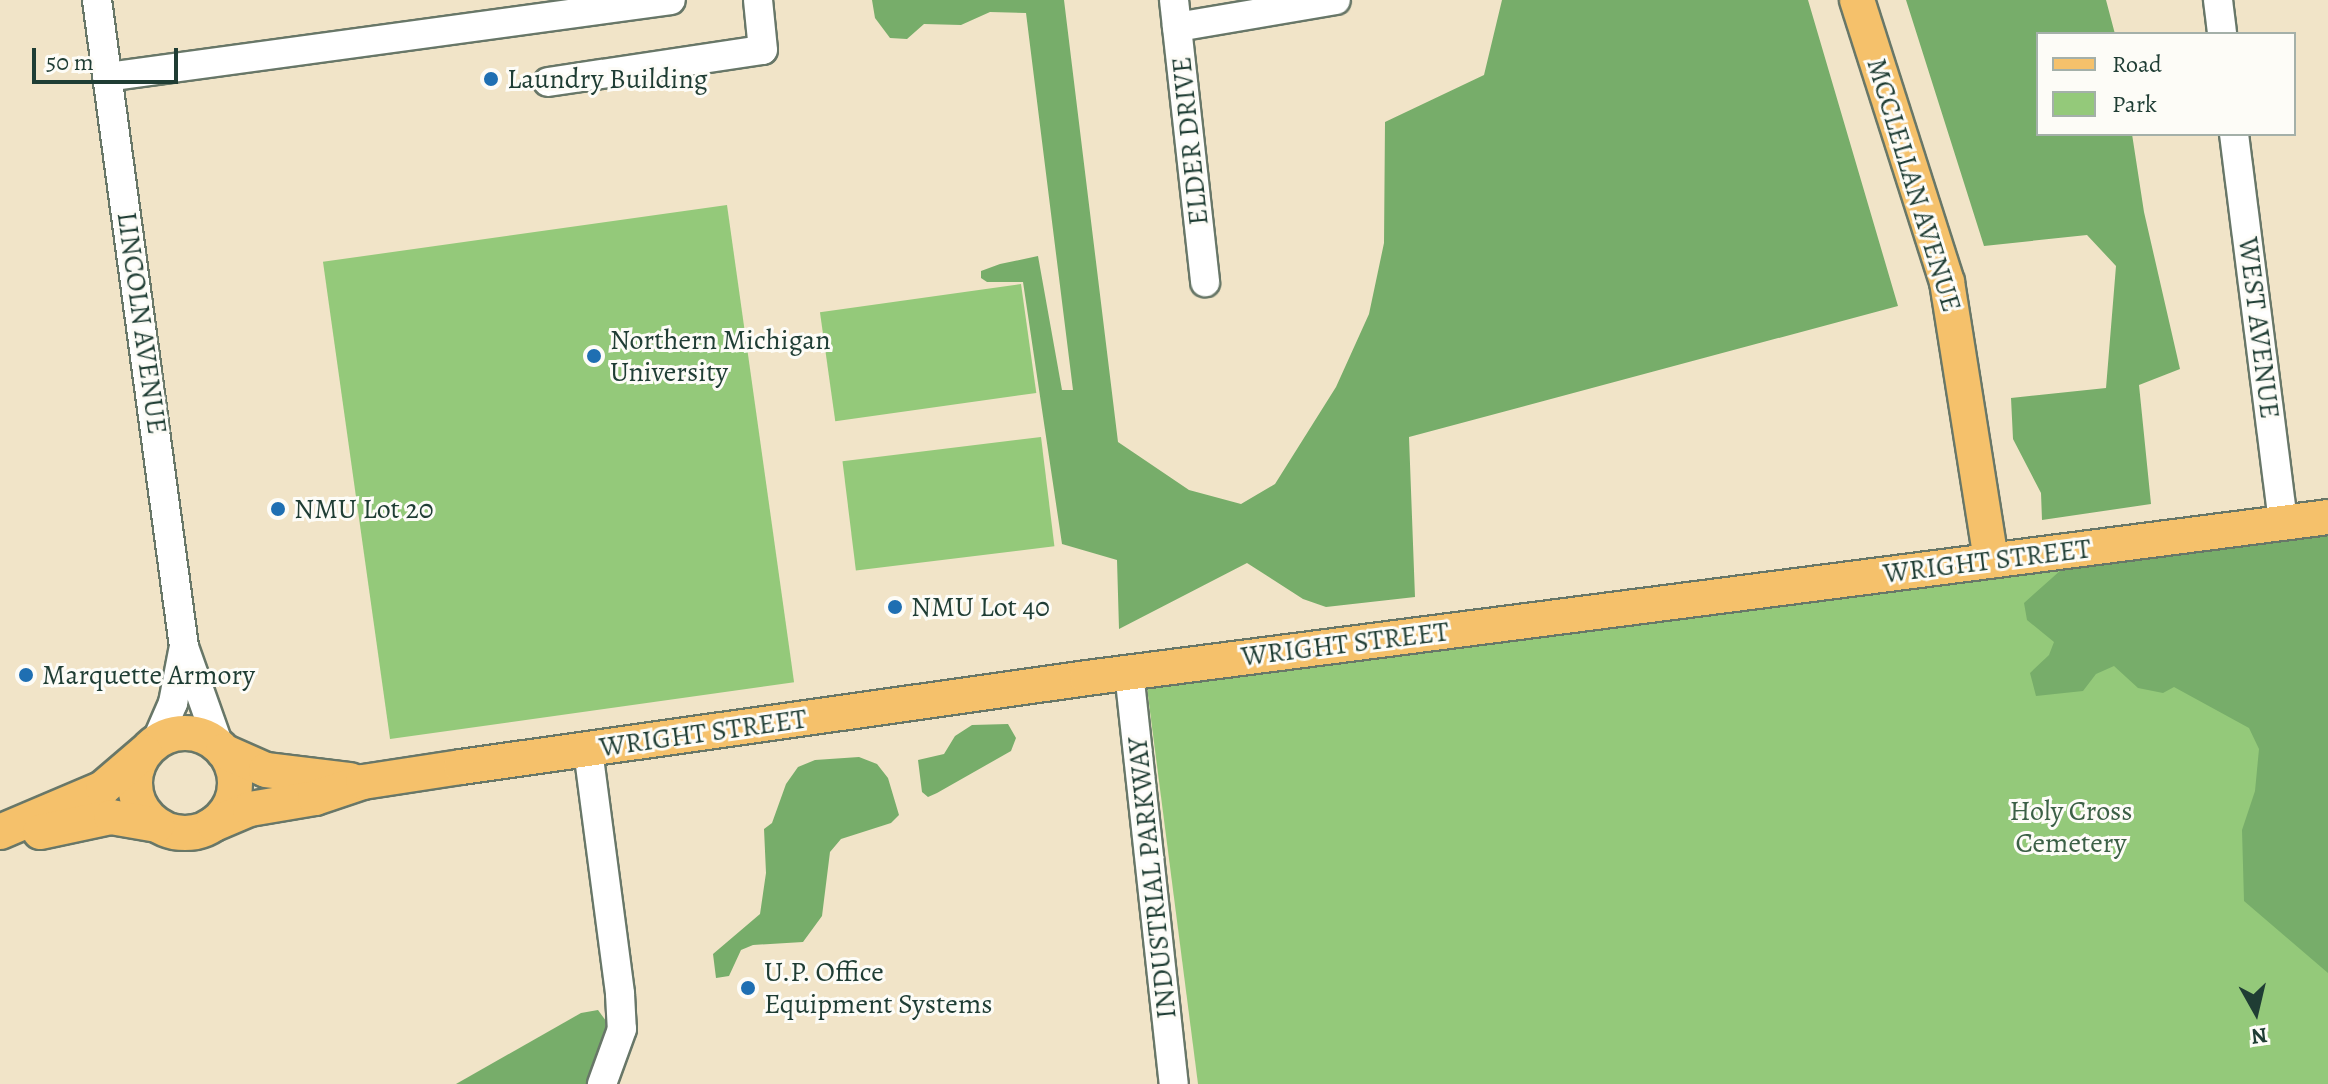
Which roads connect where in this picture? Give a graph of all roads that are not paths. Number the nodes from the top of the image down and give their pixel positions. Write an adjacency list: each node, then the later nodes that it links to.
1 (97, 0): 9 (street, LINCOLN AVENUE)
2 (671, 0): 9 (street)
3 (758, 0): 10 (street)
4 (1336, 0): 7 (street)
5 (1857, 0): 15 (main road, MCCLELLAN AVENUE)
6 (2218, 0): 8 (street)
7 (1176, 14): 12 (street, ELDER DRIVE)
8 (2222, 32)
9 (107, 77): 16 (street, LINCOLN AVENUE)
10 (548, 82)
11 (2234, 136): 14 (street, WEST AVENUE)
12 (1205, 282)
13 (2328, 517): 14 (main road, WRIGHT STREET)
14 (2283, 523): 15 (main road, WRIGHT STREET)
15 (1991, 561): 17 (main road, WRIGHT STREET)
16 (184, 647): 18 (street, LINCOLN AVENUE); 19 (street, LINCOLN AVENUE)
17 (1129, 672): 20 (main road, WRIGHT STREET); 26 (street, INDUSTRIAL PARKWAY)
18 (152, 746): 19 (main road); 23 (main road); 24 (main road)
19 (221, 748): 21 (main road, WRIGHT STREET); 22 (main road)
20 (588, 750): 21 (main road, WRIGHT STREET); 25 (street)
21 (363, 782): 22 (main road, WRIGHT STREET)
22 (214, 824): 23 (main road)
23 (157, 825): 24 (main road)
24 (2, 831)
25 (602, 1084)
26 (1174, 1084)

